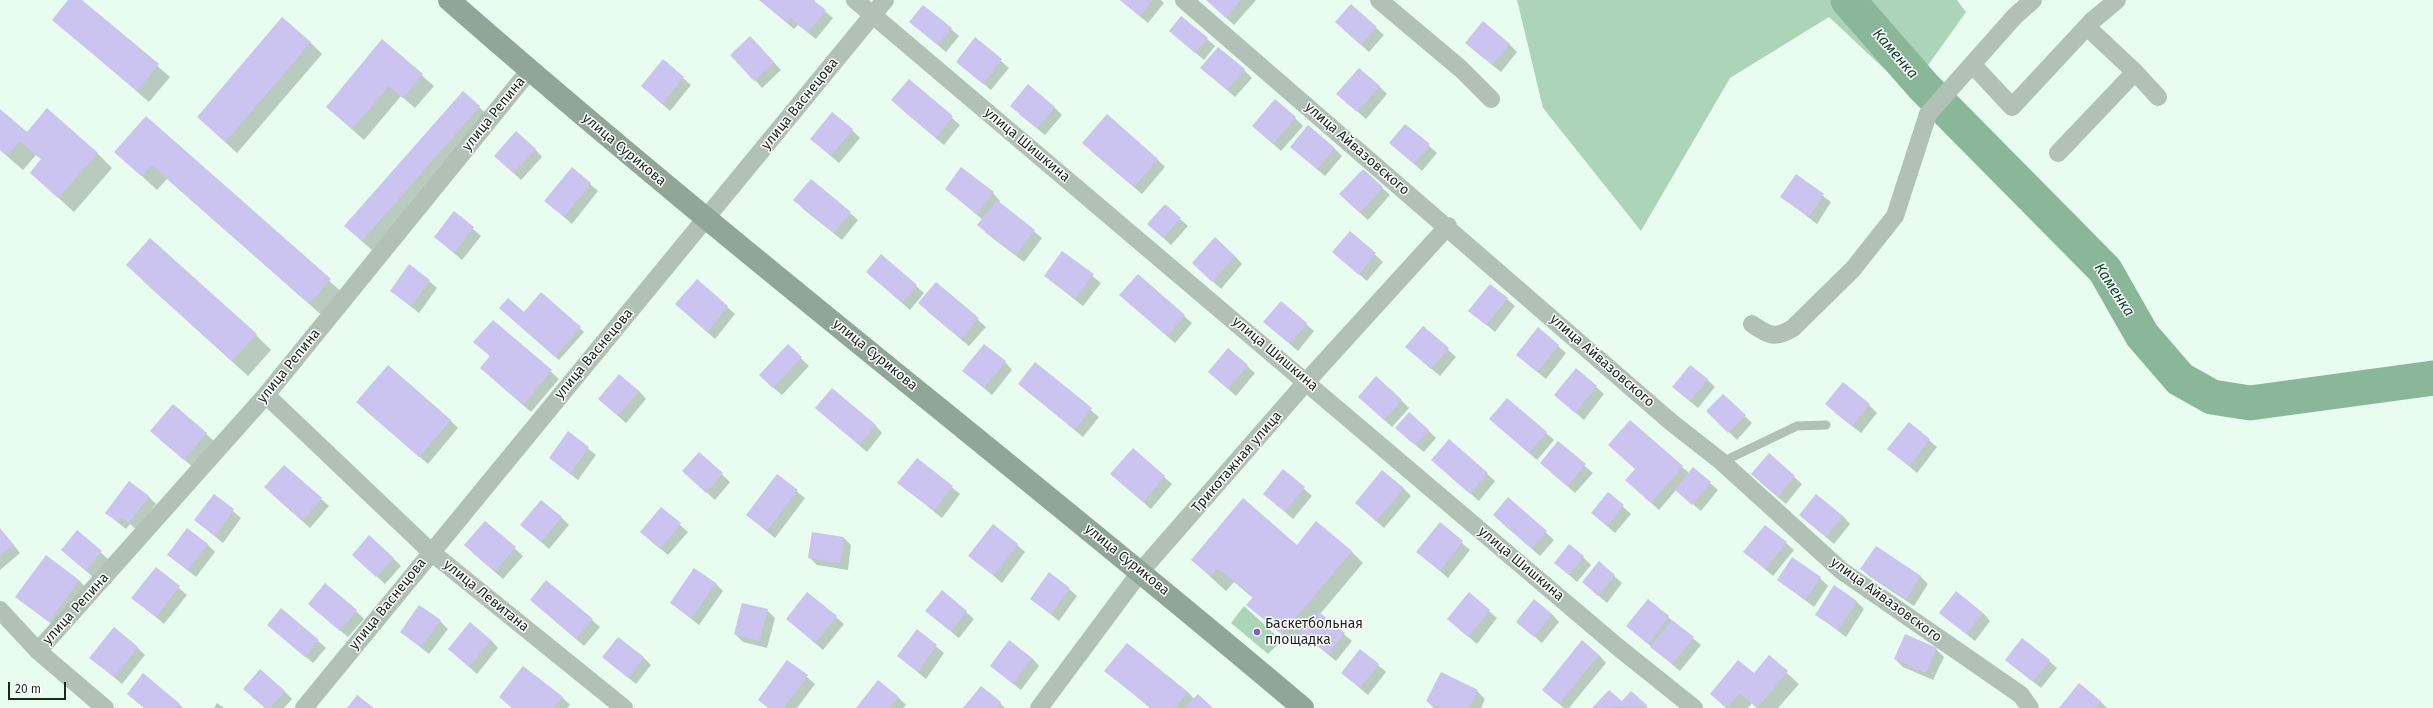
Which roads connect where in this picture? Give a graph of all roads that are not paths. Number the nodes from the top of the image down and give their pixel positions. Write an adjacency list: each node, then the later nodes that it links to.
1 (449, 0): 11 (street, улица Сурикова)
2 (855, 0): 8 (street, улица Шишкина)
3 (885, 0): 8 (street, улица Васнецова)
4 (1184, 0): 17 (street, улица Айвазовского)
5 (1379, 0): 14 (street)
6 (2033, 0): 10 (street)
7 (2117, 0): 9 (street)
8 (873, 14): 16 (street, улица Васнецова); 19 (street, улица Шишкина)
9 (2087, 27): 10 (street); 12 (street)
10 (1972, 64): 18 (street)
11 (530, 71): 16 (street, улица Сурикова); 20 (street, улица Репина)
12 (2135, 72): 13 (street); 15 (street)
13 (2158, 97)
14 (1491, 99)
15 (2058, 153)
16 (706, 218): 23 (street, улица Васнецова); 24 (street, улица Сурикова)
17 (1448, 226): 19 (street, Трикотажная улица); 22 (street, улица Айвазовского)
18 (1752, 324)
19 (1307, 381): 24 (street, Трикотажная улица); 32 (street, улица Шишкина)
20 (266, 395): 23 (street, улица Левитана); 26 (street, улица Репина)
21 (1826, 425): 22 (lane)
22 (1722, 462): 33 (street, улица Айвазовского)
23 (431, 552): 28 (street, улица Васнецова); 29 (street, улица Левитана)
24 (1141, 571): 30 (street, Трикотажная улица); 31 (street, улица Сурикова)
25 (0, 610): 26 (street)
26 (38, 651): 27 (street)
27 (105, 708)
28 (304, 708)
29 (624, 708)
30 (1039, 708)
31 (1304, 708)
32 (1694, 708)
33 (2030, 708)

